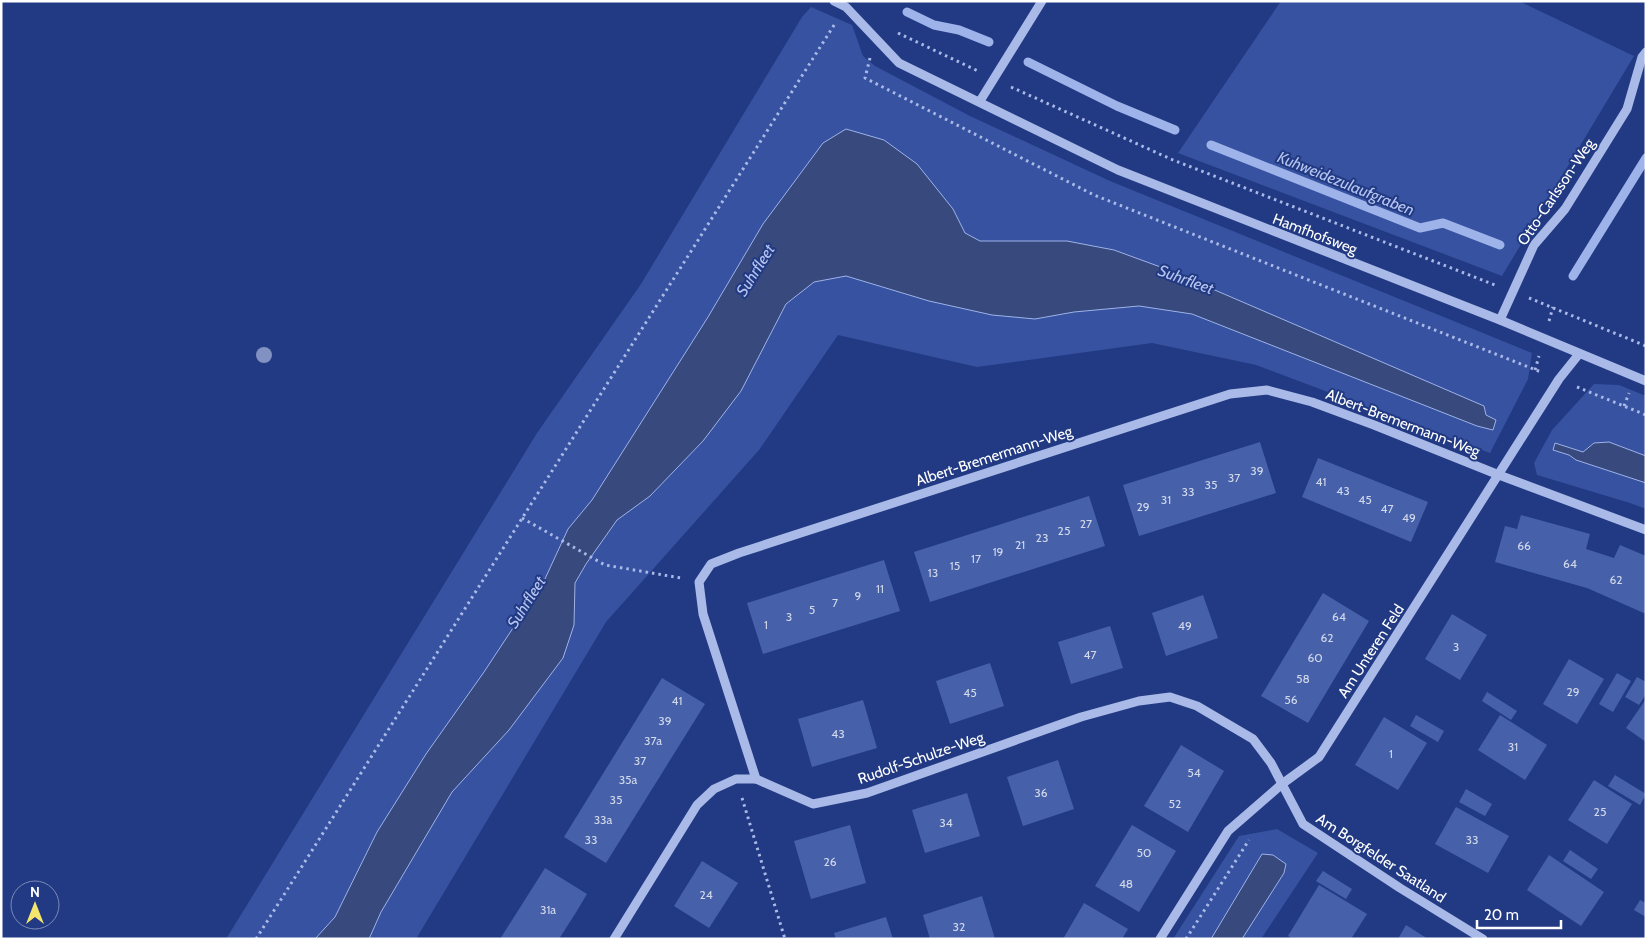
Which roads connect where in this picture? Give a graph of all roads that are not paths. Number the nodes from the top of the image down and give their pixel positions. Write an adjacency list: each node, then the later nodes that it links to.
1 (834, 1): 4 (street, Hamfhofsweg)
2 (1042, 1): 4 (street)
3 (1646, 52): 5 (street, Otto-Carlsson-Weg)
4 (980, 102): 5 (street, Hamfhofsweg)
5 (1500, 320): 6 (street, Hamfhofsweg)
6 (1579, 354): 7 (street, Hamfhofsweg); 8 (street, Am Unteren Feld)
7 (1646, 381)
8 (1499, 475): 9 (street, Albert-Bremermann-Weg); 10 (street, Albert-Bremermann-Weg); 11 (street, Am Unteren Feld)
9 (1646, 530)
10 (756, 779): 11 (street, Rudolf-Schulze-Weg); 12 (street, Rudolf-Schulze-Weg)
11 (1282, 784): 13 (street, Am Unteren Feld); 14 (street, Am Borgfelder Saatland)
12 (614, 939)
13 (1160, 939)
14 (1483, 939)

